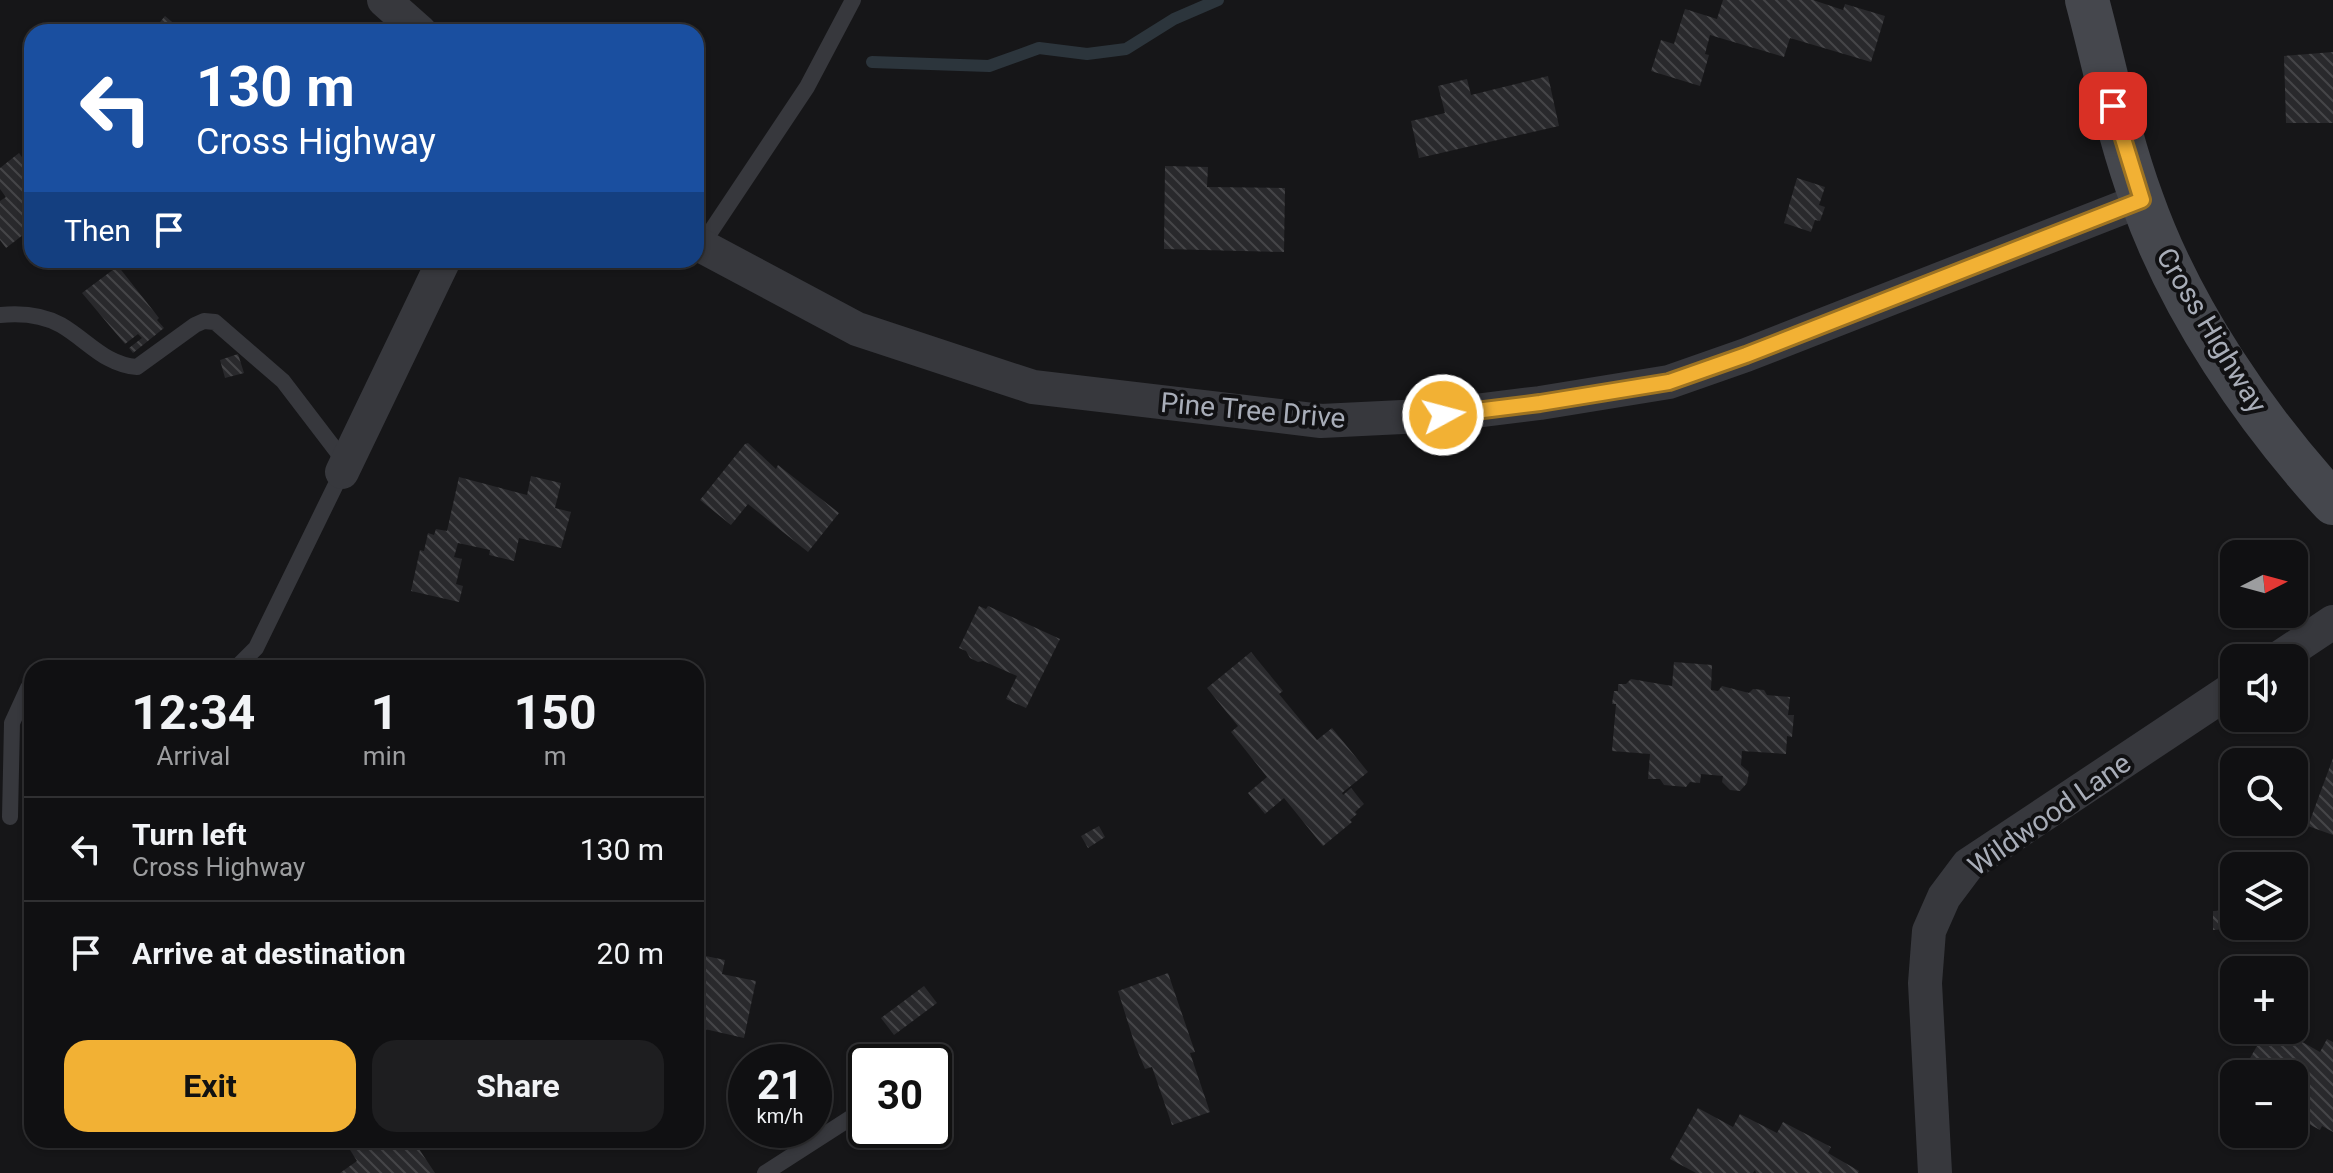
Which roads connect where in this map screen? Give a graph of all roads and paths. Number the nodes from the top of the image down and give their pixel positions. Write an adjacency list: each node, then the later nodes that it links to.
1 (384, 0): 4 (street)
2 (853, 0): 6 (lane)
3 (2087, 0): 5 (street, Cross Highway)
4 (411, 24)
5 (2142, 200): 7 (street, Pine Tree Drive); 11 (street, Cross Highway)
6 (704, 237)
7 (704, 247)
8 (440, 268): 10 (street)
9 (0, 315): 10 (lane)
10 (342, 472): 14 (lane)
11 (2333, 503)
12 (2333, 622): 13 (street)
13 (2300, 644)
14 (244, 660)
15 (24, 697): 17 (lane)
16 (2220, 697): 20 (street, Wildwood Lane)
17 (10, 817)
18 (848, 1120): 19 (lane)
19 (765, 1173)
20 (1935, 1173)

